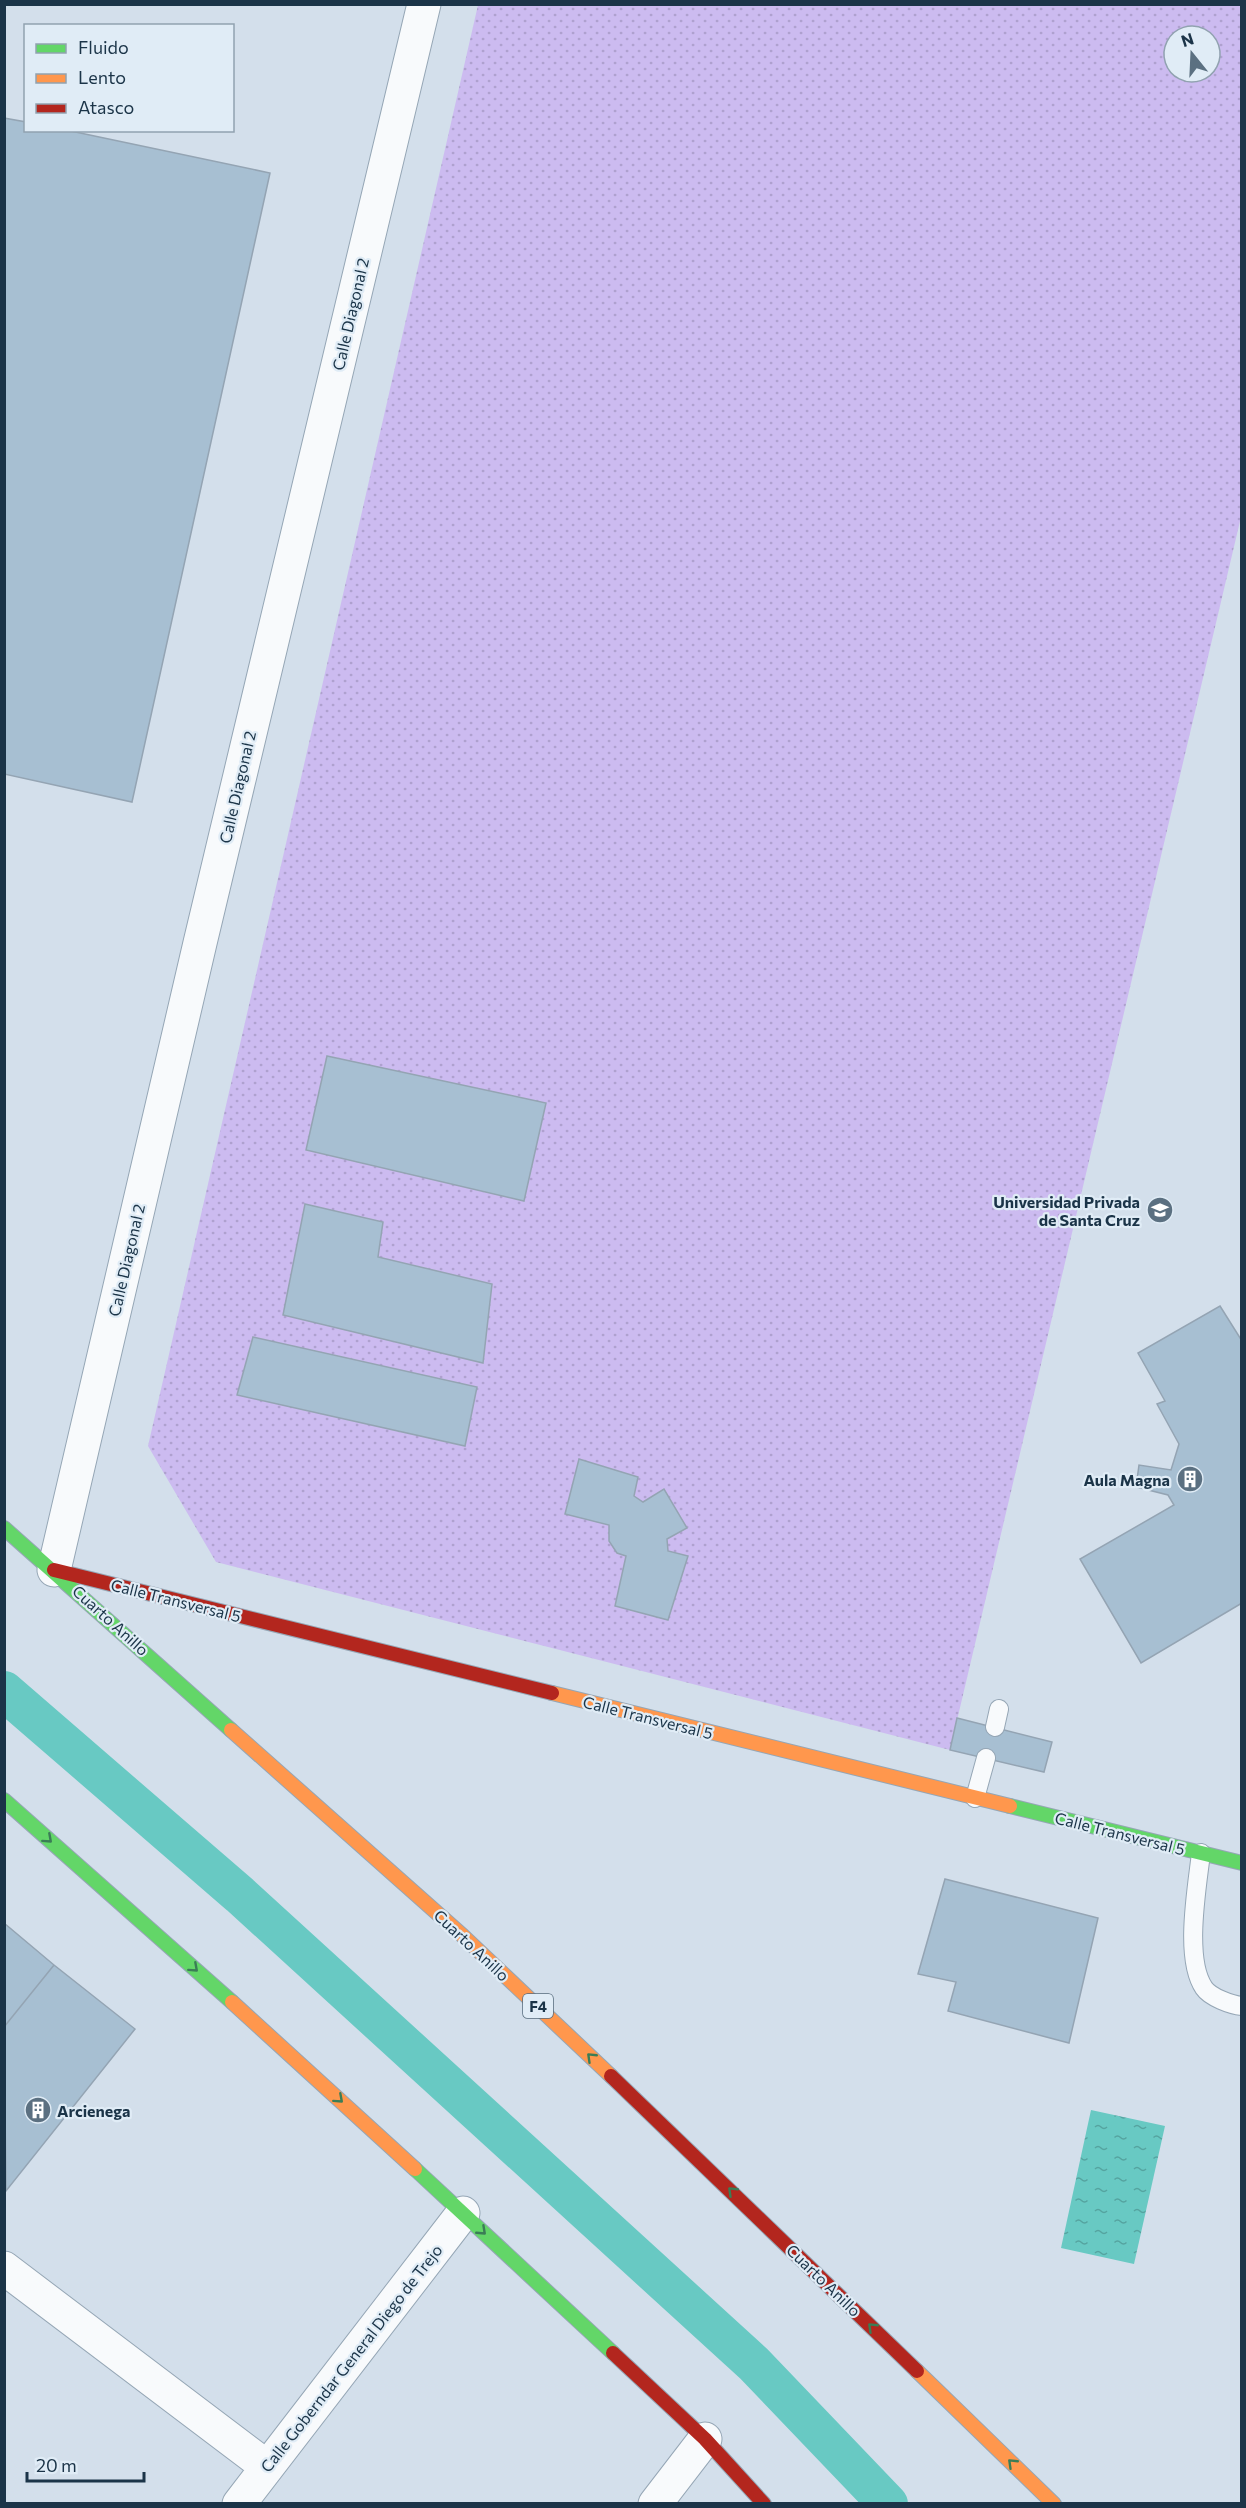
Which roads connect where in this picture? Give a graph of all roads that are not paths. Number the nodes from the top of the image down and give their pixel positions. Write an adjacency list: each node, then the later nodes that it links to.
1 (424, 4): 3 (street, Calle Diagonal 2)
2 (4, 1528): 3 (main road, Cuarto Anillo / F4)
3 (54, 1570): 7 (main road, Calle Transversal 5); 19 (main road, Cuarto Anillo / F4, one-way to 3)
4 (999, 1709): 5 (lane)
5 (995, 1727)
6 (986, 1758): 7 (lane)
7 (975, 1798): 9 (main road, Calle Transversal 5)
8 (4, 1800): 12 (main road, one-way to 12)
9 (1201, 1853): 10 (main road, Calle Transversal 5); 11 (lane)
10 (1242, 1863)
11 (1242, 2006)
12 (463, 2213): 14 (main road, one-way to 14); 15 (street, Calle Goberndar General Diego de Trejo)
13 (4, 2268): 15 (street)
14 (705, 2439): 17 (street); 18 (main road)
15 (267, 2467): 16 (street, Calle Goberndar General Diego de Trejo)
16 (239, 2504)
17 (655, 2504)
18 (764, 2504)
19 (1054, 2504)

